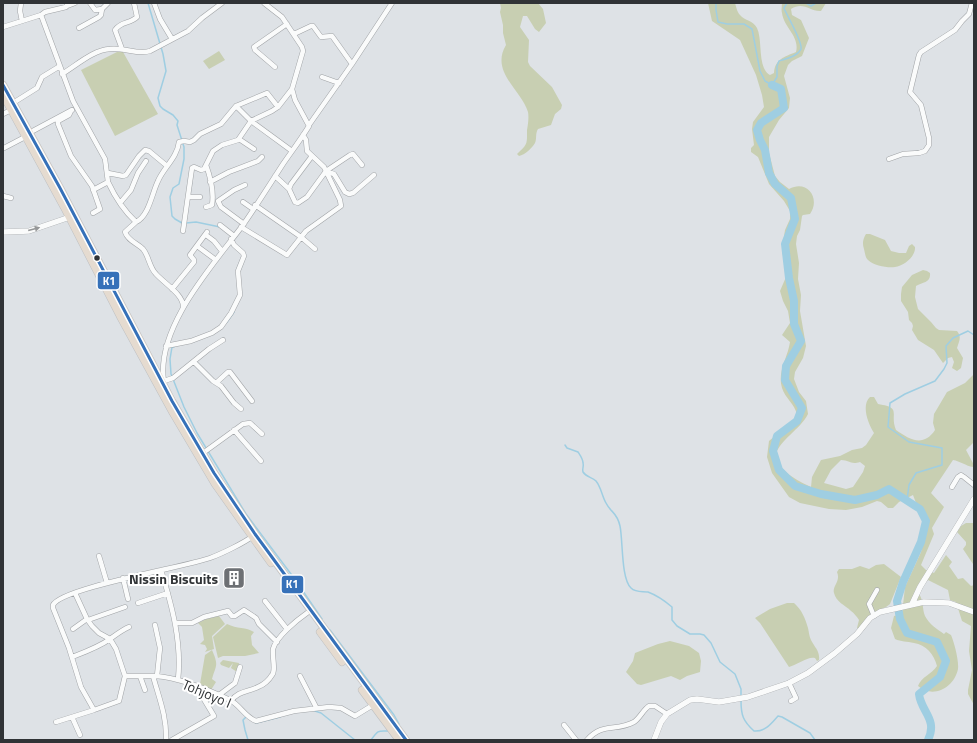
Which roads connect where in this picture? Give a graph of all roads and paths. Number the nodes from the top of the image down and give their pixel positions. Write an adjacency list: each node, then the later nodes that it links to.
1 (21, 3): 14 (street)
2 (75, 3): 11 (street)
3 (90, 3): 12 (street)
4 (108, 3): 12 (street)
5 (134, 3): 20 (street)
6 (154, 3): 19 (street)
7 (222, 3): 19 (street)
8 (264, 3): 15 (street)
9 (392, 3): 21 (street)
10 (972, 3): 46 (street)
11 (67, 4): 13 (street)
12 (102, 9): 17 (street)
13 (41, 15): 14 (street); 22 (street)
14 (22, 21): 16 (street)
15 (287, 24): 18 (street); 23 (street)
16 (3, 27)
17 (79, 28)
18 (294, 34): 21 (street); 28 (street)
19 (172, 39): 20 (street)
20 (122, 49): 24 (street)
21 (352, 64): 26 (street)
22 (60, 66): 24 (street); 30 (street)
23 (275, 67)
24 (62, 74): 33 (street)
25 (322, 77): 26 (street)
26 (339, 83): 37 (street)
27 (3, 85): 30 (highway)
28 (292, 89): 32 (street); 37 (street)
29 (3, 95): 30 (highway)
30 (12, 106): 35 (street); 38 (highway)
31 (236, 106): 32 (street); 36 (street); 50 (street)
32 (278, 107): 36 (street)
33 (76, 108): 34 (street); 52 (street)
34 (71, 111): 38 (street); 59 (street)
35 (3, 114)
36 (251, 121): 40 (street); 43 (street)
37 (309, 125): 39 (street)
38 (27, 135): 41 (street); 69 (highway); 87 (highway)
39 (303, 135): 43 (street); 44 (street)
40 (239, 139): 42 (street); 48 (street)
41 (4, 148)
42 (254, 149)
43 (292, 151): 54 (street)
44 (312, 156): 51 (street); 58 (street)
45 (262, 157): 56 (street)
46 (890, 158)
47 (146, 161): 64 (street)
48 (206, 165): 56 (street); 61 (street)
49 (362, 165): 51 (street)
50 (167, 166): 52 (street); 70 (street)
51 (327, 172): 53 (street); 58 (street); 76 (street)
52 (108, 173): 55 (street)
53 (374, 175)
54 (275, 176): 58 (street); 67 (street)
55 (108, 182): 59 (street); 64 (street)
56 (210, 182): 66 (street)
57 (245, 185): 72 (street)
58 (289, 189)
59 (94, 190): 68 (street)
60 (3, 196): 63 (street)
61 (188, 197): 62 (street); 73 (street)
62 (200, 197)
63 (11, 198)
64 (120, 202): 70 (street)
65 (243, 202): 67 (street)
66 (206, 207)
67 (254, 207): 72 (street); 76 (street)
68 (93, 214)
69 (66, 218): 74 (street, one-way to 69); 97 (highway)
70 (136, 222): 81 (street)
71 (220, 225): 75 (street)
72 (243, 225): 75 (street); 76 (street)
73 (183, 231)
74 (3, 232)
75 (233, 237): 79 (street); 84 (street)
76 (301, 237): 78 (street)
77 (197, 246): 79 (street); 80 (street); 81 (street)
78 (315, 249)
79 (222, 251): 80 (street)
80 (216, 260): 82 (street)
81 (172, 289): 82 (street)
82 (183, 309): 84 (street)
83 (223, 340): 85 (street)
84 (166, 346): 87 (street)
85 (194, 362): 86 (street); 87 (street)
86 (216, 383): 88 (street); 89 (street)
87 (164, 384): 92 (highway)
88 (252, 401)
89 (241, 409)
90 (234, 430): 91 (street); 92 (street); 93 (street)
91 (262, 434)
92 (202, 453): 97 (highway)
93 (261, 461)
94 (974, 485): 95 (street)
95 (952, 487)
96 (974, 499): 108 (street)
97 (253, 536): 99 (street); 111 (highway); 120 (highway)
98 (99, 556): 101 (street)
99 (161, 570): 100 (street); 104 (street)
100 (123, 578): 101 (street); 105 (street)
101 (107, 583): 103 (street)
102 (877, 590): 112 (street)
103 (75, 593): 113 (street); 122 (street)
104 (168, 593): 107 (street); 114 (street)
105 (128, 600)
106 (265, 601): 118 (street)
107 (138, 602)
108 (912, 604): 110 (street); 112 (street)
109 (125, 607): 113 (street)
110 (974, 612)
111 (307, 613): 118 (street); 120 (highway)
112 (874, 616): 129 (street)
113 (88, 619): 117 (street); 119 (street)
114 (175, 623): 121 (street); 128 (street)
115 (155, 626): 126 (street)
116 (130, 627): 119 (street)
117 (73, 629)
118 (287, 629): 121 (street)
119 (110, 639): 122 (street); 124 (street)
120 (330, 641): 135 (highway); 138 (highway)
121 (278, 642): 133 (street)
122 (72, 657): 137 (street)
123 (240, 667): 132 (street)
124 (125, 676): 125 (street, Tohjoyo I); 137 (street)
125 (140, 676): 126 (street, Tohjoyo I); 131 (street)
126 (155, 676): 128 (street, Tohjoyo I); 144 (street)
127 (300, 676): 136 (street)
128 (178, 680): 130 (street, Tohjoyo I)
129 (789, 683): 134 (street); 139 (street)
130 (200, 687): 132 (street, Tohjoyo I); 145 (street)
131 (146, 690)
132 (219, 695): 133 (street, Tohjoyo I)
133 (231, 701): 136 (street, Tohjoyo I)
134 (791, 701)
135 (373, 705): 136 (street, Tohjoyo I); 138 (highway)
136 (316, 708)
137 (94, 710): 140 (street)
138 (381, 711): 146 (highway); 147 (highway)
139 (667, 714): 149 (street); 150 (street)
140 (72, 717): 141 (street); 143 (street)
141 (56, 722)
142 (564, 725): 148 (street)
143 (80, 735)
144 (166, 740)
145 (172, 740)
146 (399, 740)
147 (406, 740)
148 (576, 740)
149 (587, 740)
150 (654, 740)

